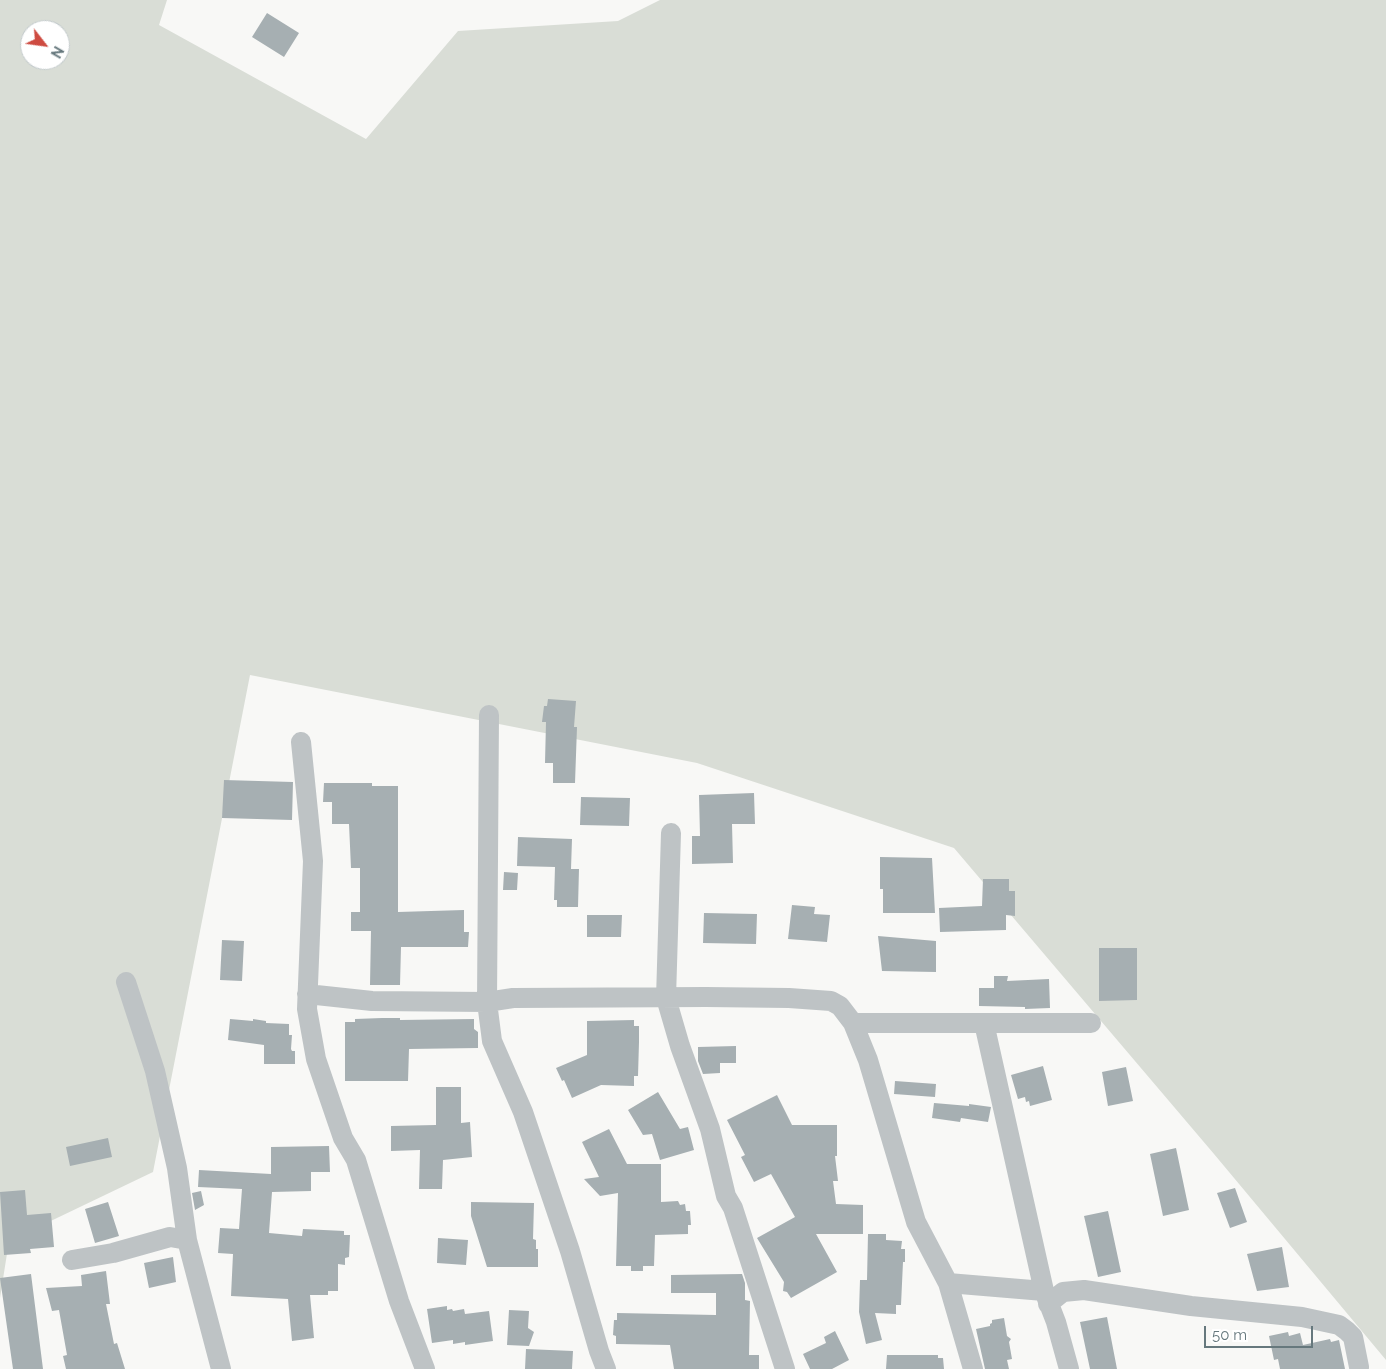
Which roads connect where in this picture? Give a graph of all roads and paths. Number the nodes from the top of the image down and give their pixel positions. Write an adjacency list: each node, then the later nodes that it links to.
1 (488, 715): 7 (street)
2 (301, 742): 5 (street)
3 (671, 833): 6 (street)
4 (126, 982): 11 (street)
5 (307, 994): 7 (street); 17 (street)
6 (666, 998): 7 (street); 8 (street); 19 (street)
7 (487, 1002): 18 (street)
8 (852, 1023): 9 (street); 13 (street)
9 (984, 1023): 10 (street); 14 (street)
10 (1091, 1023)
11 (187, 1240): 12 (street); 16 (street)
12 (72, 1260)
13 (948, 1283): 14 (street); 20 (street)
14 (1046, 1298): 15 (street); 21 (street)
15 (1359, 1367)
16 (221, 1369)
17 (425, 1369)
18 (606, 1369)
19 (784, 1369)
20 (972, 1369)
21 (1069, 1369)

